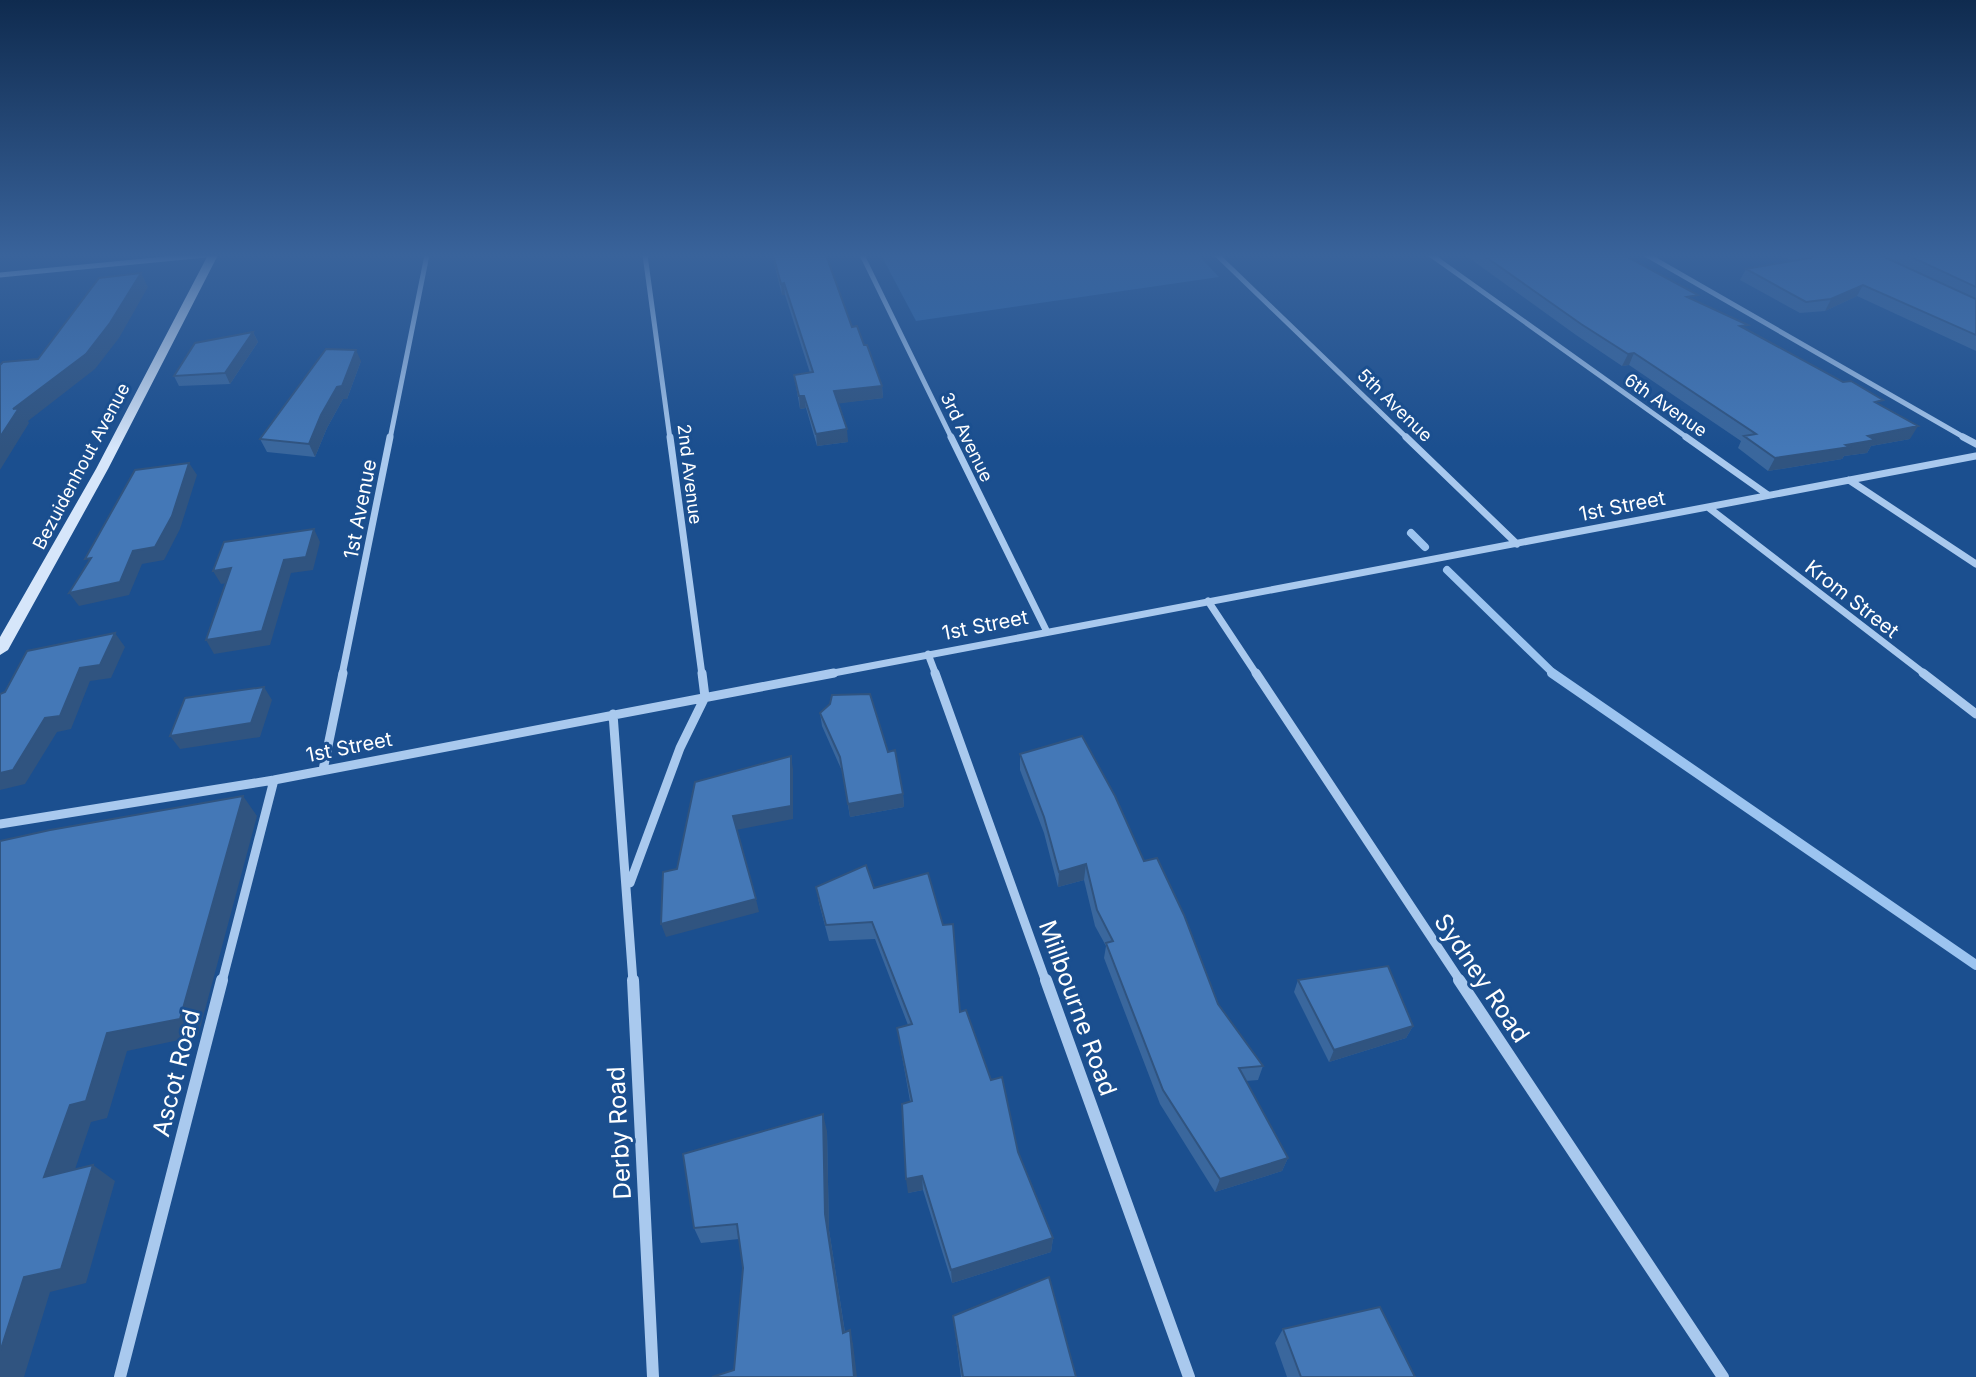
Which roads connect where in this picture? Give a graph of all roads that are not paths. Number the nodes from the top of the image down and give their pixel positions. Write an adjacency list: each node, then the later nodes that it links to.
1 (180, 319): 17 (street, Bezuidenhout Avenue)
2 (414, 319): 22 (street, 1st Avenue)
3 (654, 319): 19 (street, 2nd Avenue)
4 (894, 319): 16 (street, 3rd Avenue)
5 (1284, 319): 13 (street, 5th Avenue)
6 (1521, 319): 11 (street, 6th Avenue)
7 (1759, 319): 8 (street)
8 (1976, 444)
9 (1976, 456): 10 (street, 1st Street)
10 (1848, 479): 11 (street, 1st Street); 14 (street)
11 (1768, 495): 12 (street, 1st Street)
12 (1709, 508): 13 (street, 1st Street); 21 (street, Krom Street)
13 (1517, 544): 15 (street, 1st Street)
14 (1976, 564)
15 (1208, 601): 16 (street, 1st Street); 29 (street, Sydney Road)
16 (1047, 632): 18 (street, 1st Street)
17 (0, 650)
18 (928, 654): 19 (street, 1st Street); 28 (street, Millbourne Road)
19 (705, 697): 20 (street, 1st Street); 25 (street, Derby Road)
20 (613, 714): 22 (street, 1st Street); 25 (street, Derby Road)
21 (1976, 714)
22 (323, 770): 23 (street, 1st Street)
23 (274, 780): 24 (street, 1st Street); 26 (street, Ascot Road)
24 (0, 824)
25 (628, 888): 27 (street, Derby Road)
26 (120, 1377)
27 (653, 1377)
28 (1189, 1377)
29 (1723, 1377)

